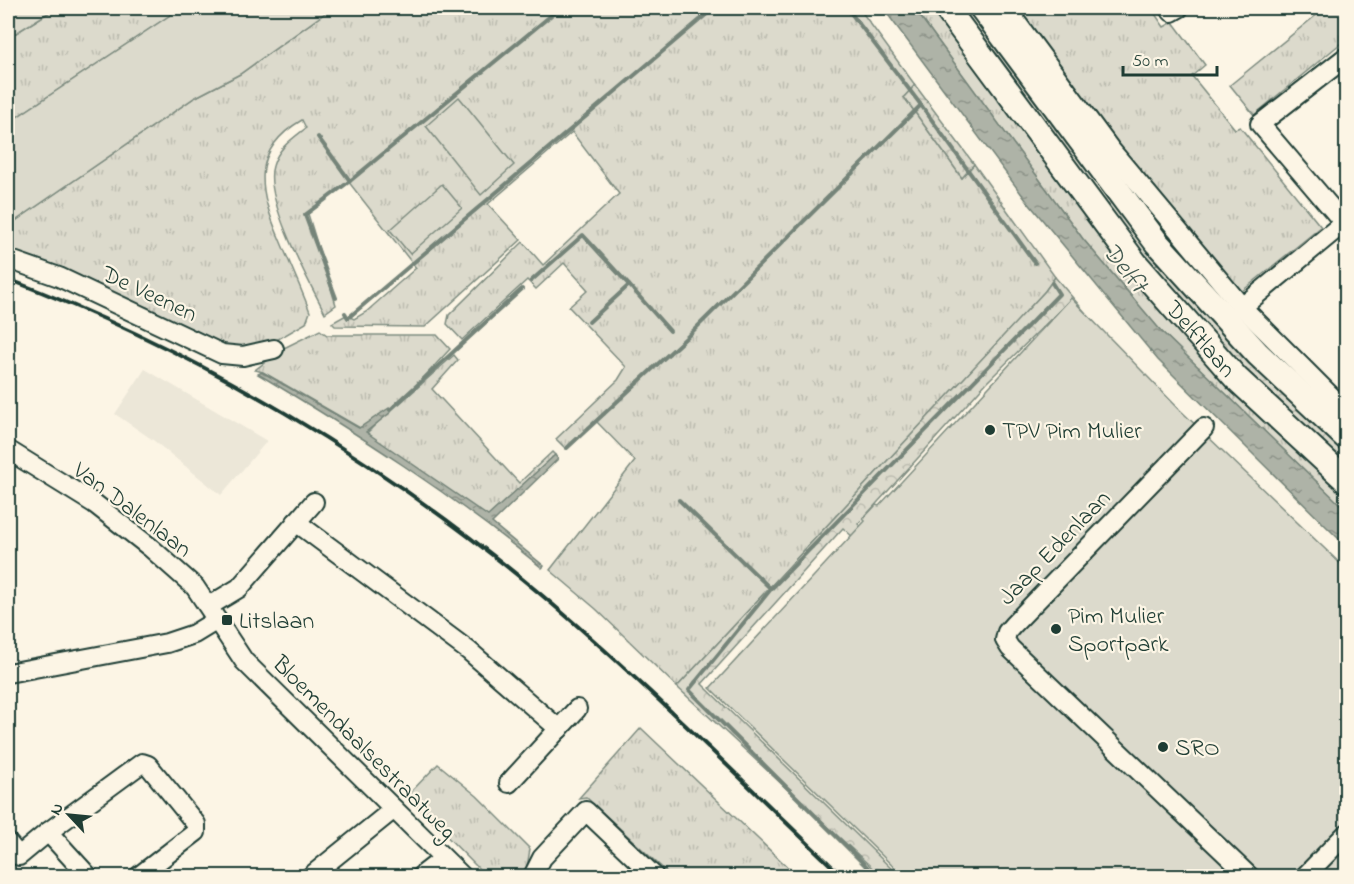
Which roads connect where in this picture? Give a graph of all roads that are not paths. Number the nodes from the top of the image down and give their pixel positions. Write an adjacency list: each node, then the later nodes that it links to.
1 (946, 8): 15 (main road, Delftlaan)
2 (982, 8): 13 (main road, Delftlaan)
3 (1006, 8): 9 (street, Delftlaan)
4 (1169, 8): 5 (street)
5 (1179, 8)
6 (1347, 57): 7 (street)
7 (1346, 222): 9 (street)
8 (8, 259): 10 (street, De Veenen)
9 (1242, 307): 11 (street, Delftlaan)
10 (274, 349)
11 (1347, 411)
12 (1204, 428): 35 (street, Jaap Edenlaan)
13 (1347, 437)
14 (8, 450): 18 (street, Van Dalenlaan)
15 (1347, 480)
16 (314, 502): 17 (street)
17 (296, 522): 18 (street); 21 (street)
18 (213, 613): 19 (street); 23 (street, Bloemendaalsestraatweg)
19 (8, 673)
20 (577, 709): 21 (street)
21 (559, 729): 22 (street)
22 (510, 783)
23 (394, 809): 27 (street, Bloemendaalsestraatweg); 30 (street)
24 (48, 832): 26 (street); 28 (street); 29 (street)
25 (1347, 834): 36 (street)
26 (13, 850)
27 (443, 859): 31 (street); 32 (street, Bloemendaalsestraatweg)
28 (88, 876)
29 (139, 876)
30 (311, 876)
31 (421, 876)
32 (462, 876)
33 (533, 876): 34 (street)
34 (654, 876)
35 (1249, 876)
36 (1305, 876)

